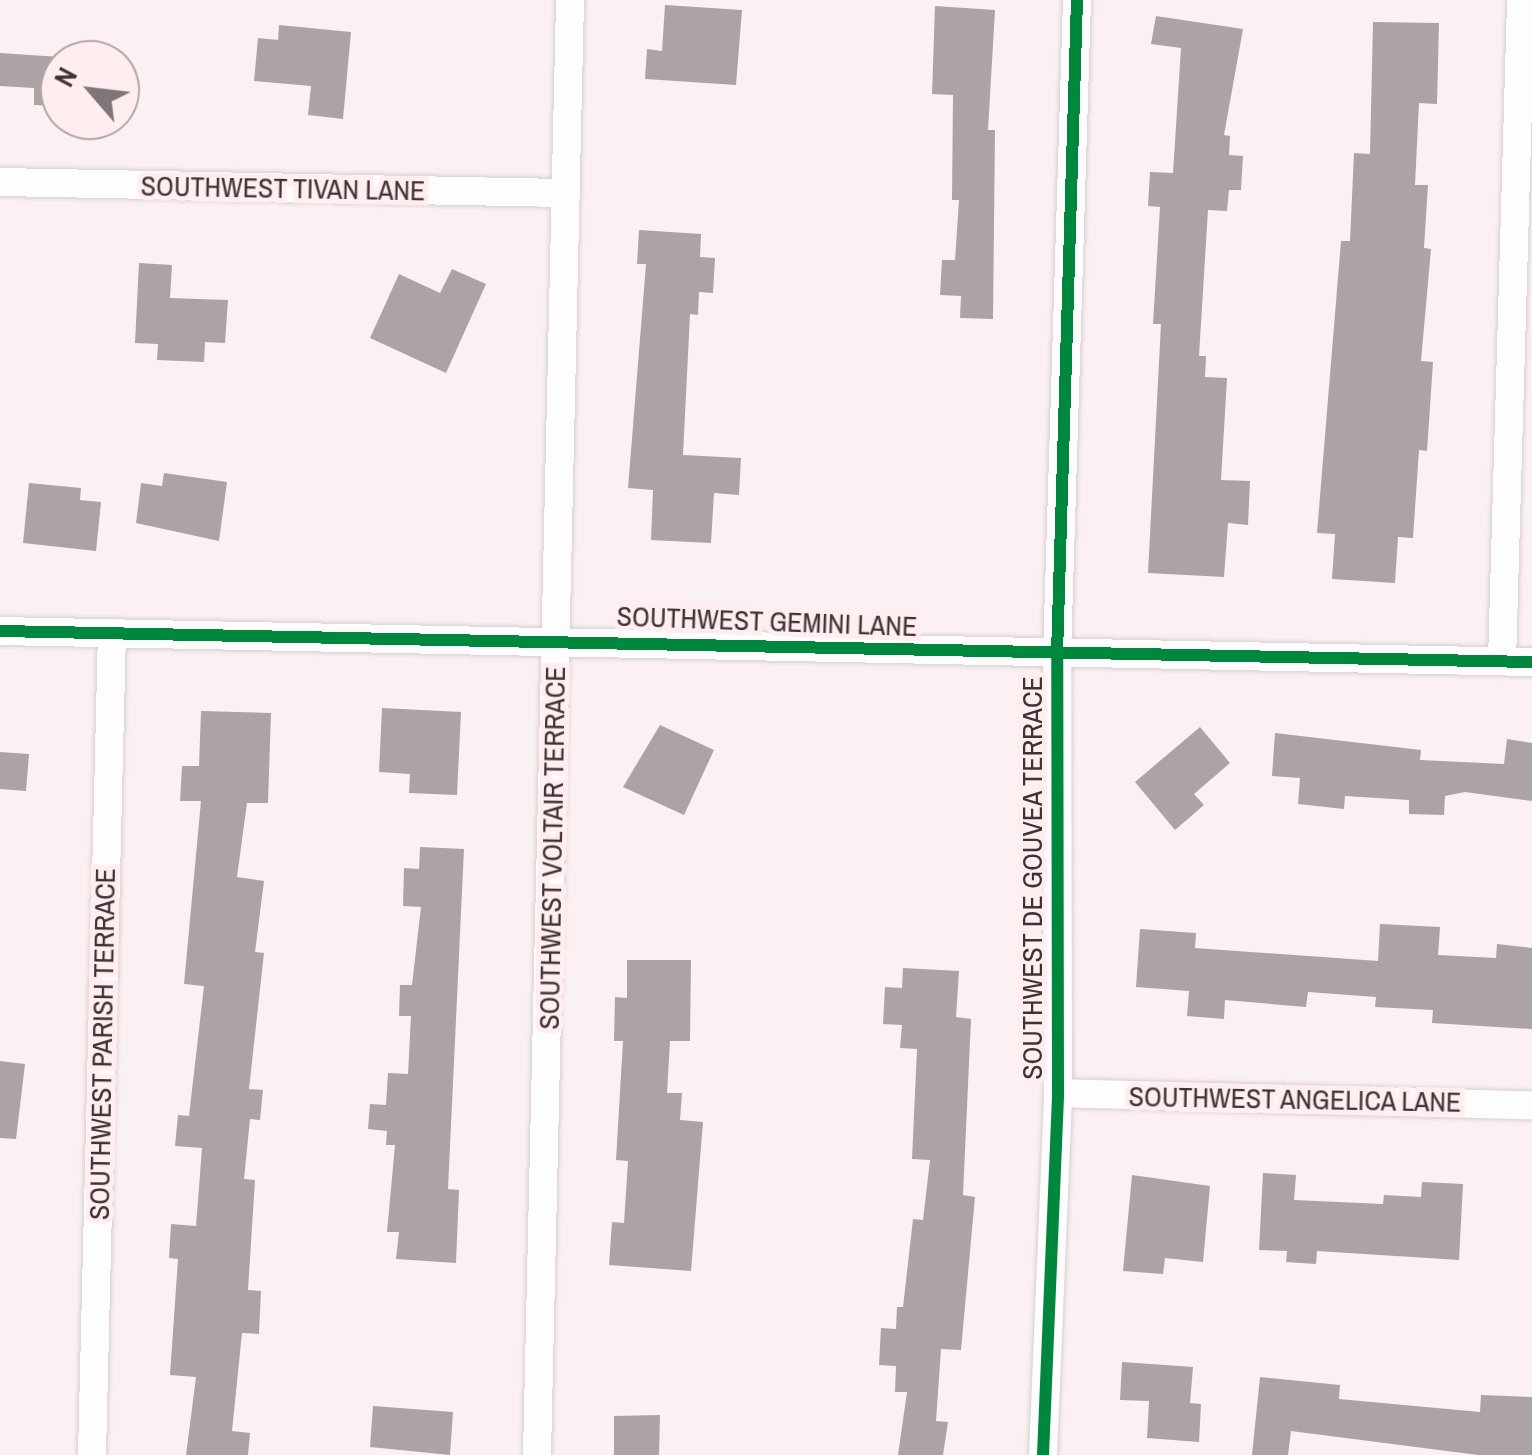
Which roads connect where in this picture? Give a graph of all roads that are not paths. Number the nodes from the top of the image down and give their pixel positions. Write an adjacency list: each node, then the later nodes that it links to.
1 (570, 0): 5 (street, SOUTHWEST VOLTAIR TERRACE)
2 (1077, 0): 9 (street, SOUTHWEST DE GOUVEA TERRACE)
3 (1520, 0): 10 (street)
4 (0, 182): 5 (street, SOUTHWEST TIVAN LANE)
5 (566, 193): 8 (street, SOUTHWEST VOLTAIR TERRACE)
6 (0, 631): 7 (street, SOUTHWEST GEMINI LANE)
7 (112, 633): 8 (street, SOUTHWEST GEMINI LANE); 14 (street, SOUTHWEST PARISH TERRACE)
8 (558, 640): 9 (street, SOUTHWEST GEMINI LANE); 15 (street, SOUTHWEST VOLTAIR TERRACE)
9 (1057, 654): 10 (street, SOUTHWEST GEMINI LANE); 12 (street, SOUTHWEST DE GOUVEA TERRACE)
10 (1502, 662): 11 (street, SOUTHWEST GEMINI LANE)
11 (1532, 662)
12 (1058, 1093): 13 (street, SOUTHWEST ANGELICA LANE); 16 (street, SOUTHWEST DE GOUVEA TERRACE)
13 (1532, 1105)
14 (92, 1455)
15 (537, 1455)
16 (1043, 1455)

